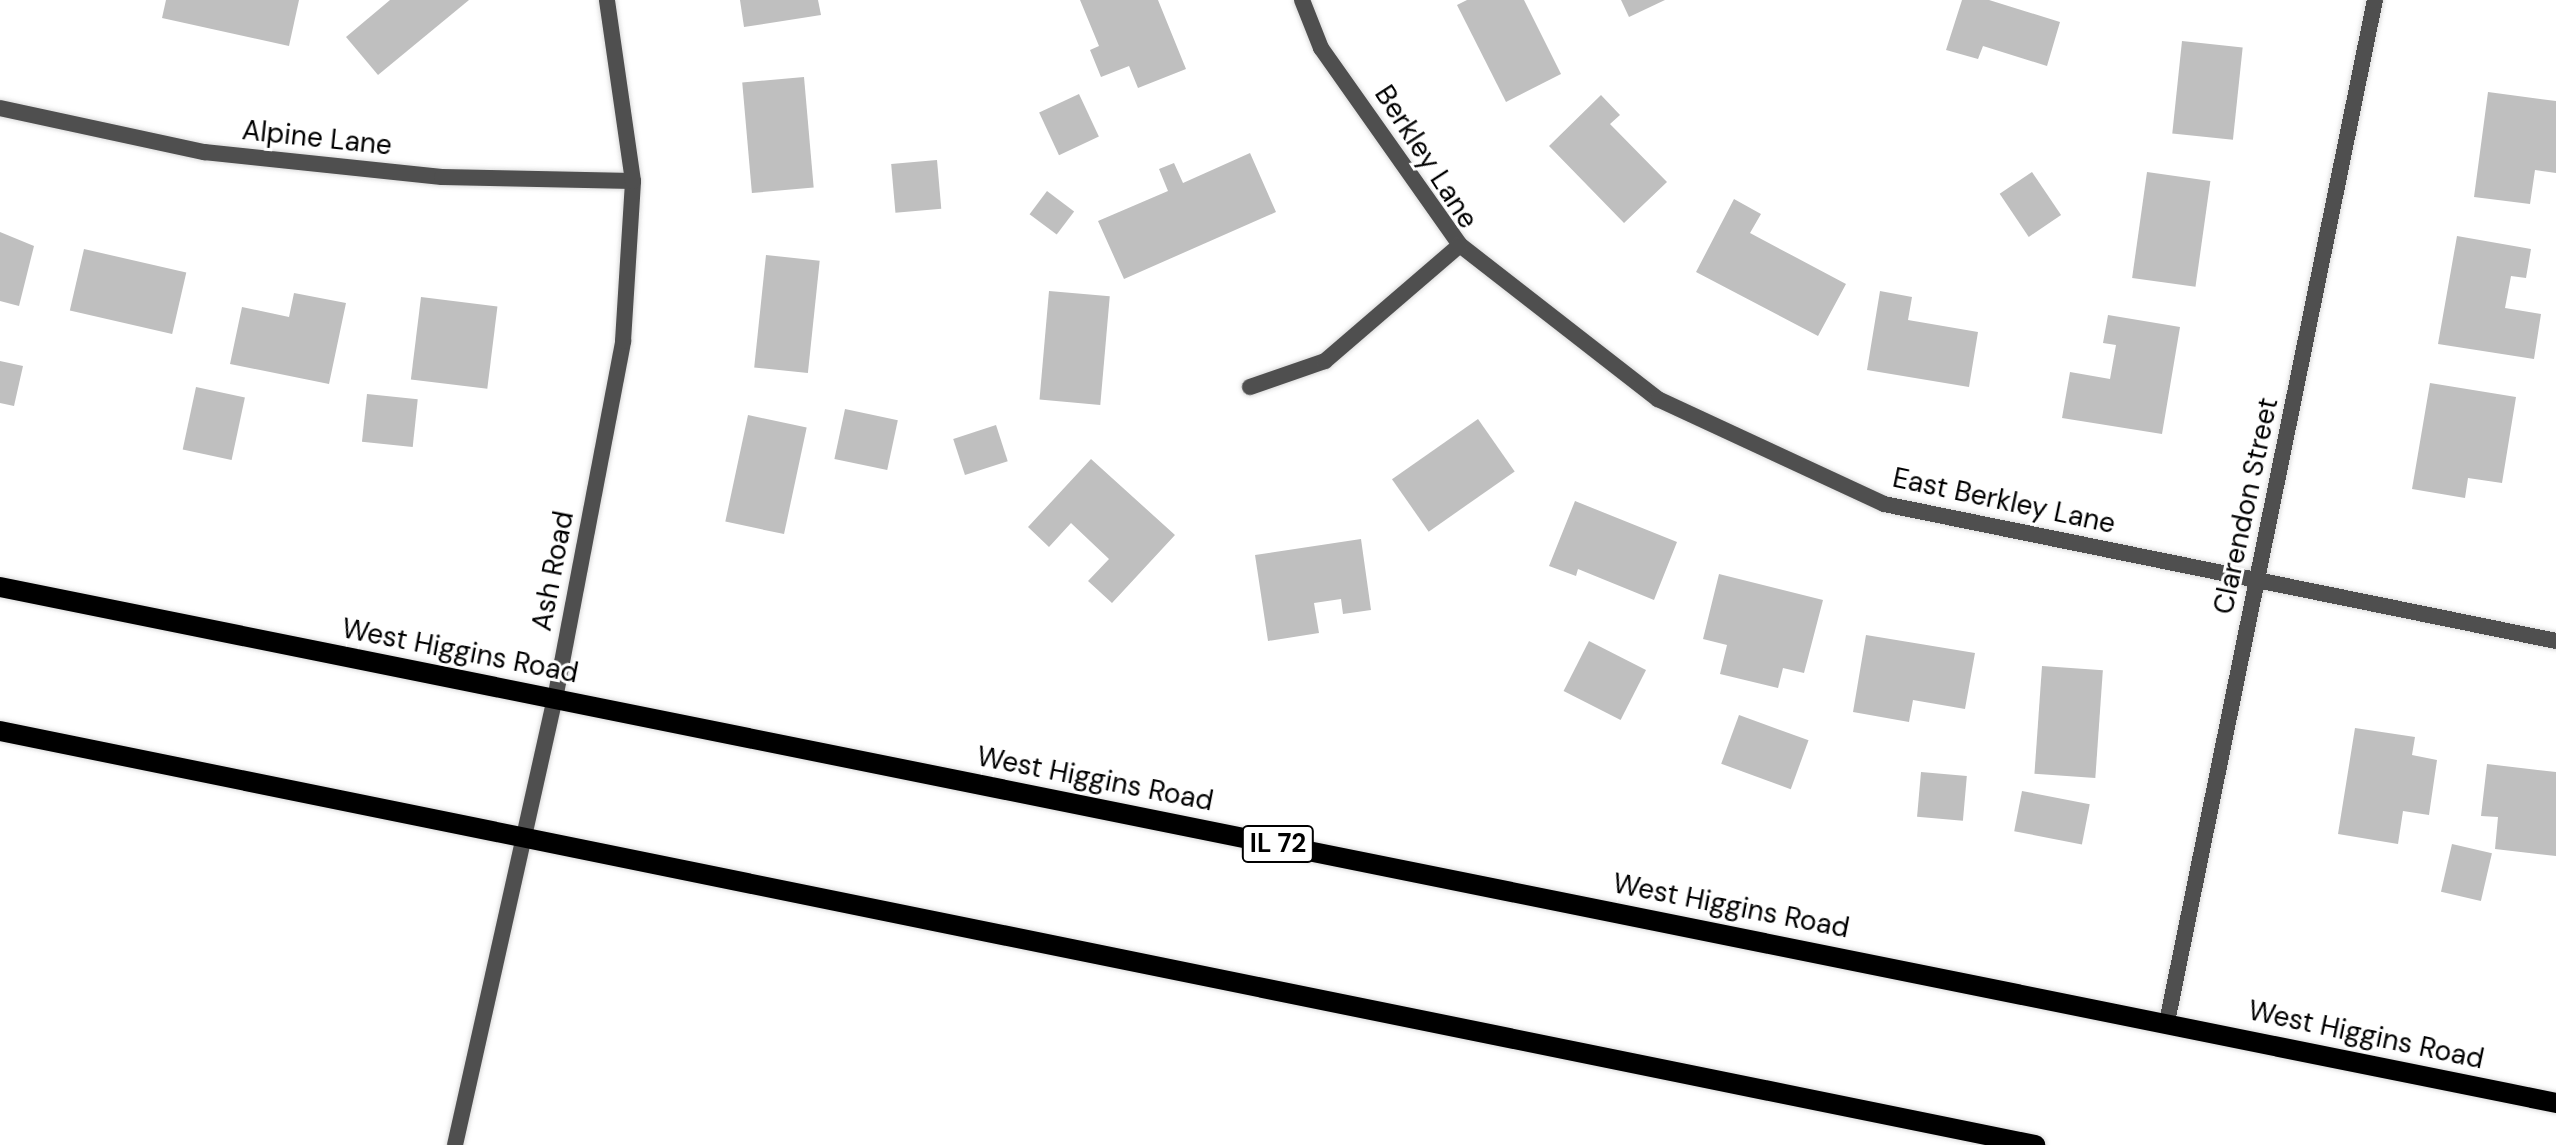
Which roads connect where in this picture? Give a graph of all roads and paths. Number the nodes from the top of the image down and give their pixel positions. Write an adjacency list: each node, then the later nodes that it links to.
1 (607, 0): 5 (street, Ash Road)
2 (1302, 0): 6 (street, Berkley Lane)
3 (2375, 0): 8 (street, Clarendon Street)
4 (0, 108): 5 (street, Alpine Lane)
5 (633, 181): 11 (street, Ash Road)
6 (1460, 245): 7 (street, Berkley Lane); 8 (street, East Berkley Lane)
7 (1250, 387)
8 (2257, 580): 10 (street, East Berkley Lane); 14 (street, Clarendon Street)
9 (0, 587): 11 (main road, West Higgins Road / IL 72)
10 (2556, 641)
11 (555, 699): 13 (street, Ash Road); 14 (main road, West Higgins Road / IL 72)
12 (0, 731): 13 (main road)
13 (523, 837): 16 (street, Ash Road); 17 (main road)
14 (2167, 1022): 15 (main road, West Higgins Road / IL 72)
15 (2556, 1103)
16 (455, 1145)
17 (2035, 1145)

